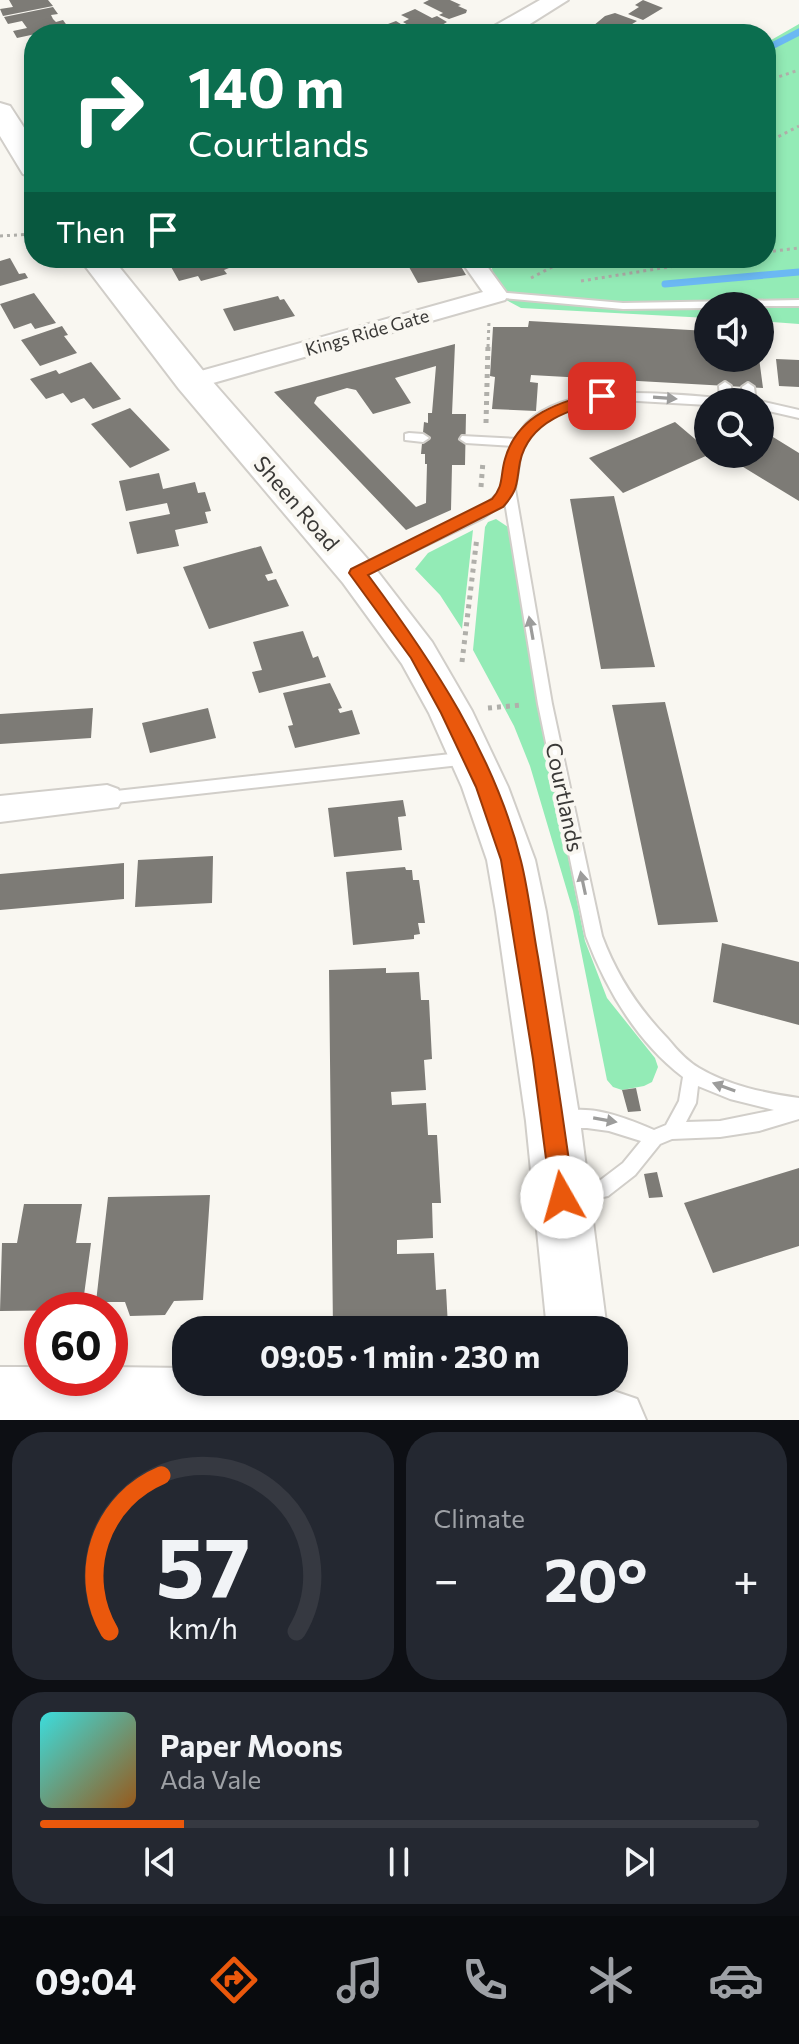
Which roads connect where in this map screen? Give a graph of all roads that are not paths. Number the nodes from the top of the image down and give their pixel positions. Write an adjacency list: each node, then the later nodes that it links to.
1 (557, 0): 2 (street)
2 (515, 24)
3 (0, 112): 4 (main road)
4 (24, 151)
5 (103, 268): 9 (main road, Sheen Road)
6 (477, 268): 7 (street)
7 (497, 295): 8 (lane); 9 (street, Kings Ride Gate)
8 (799, 303)
9 (192, 381): 18 (main road, Sheen Road)
10 (694, 400): 16 (lane, Courtlands, one-way to 10)
11 (774, 408): 12 (lane)
12 (799, 414)
13 (409, 437): 14 (lane)
14 (423, 438)
15 (466, 439): 16 (lane)
16 (519, 443): 17 (lane, Courtlands)
17 (509, 489): 18 (lane); 22 (lane, Courtlands, one-way to 17)
18 (357, 573): 19 (main road, Sheen Road)
19 (472, 758): 20 (lane); 24 (main road, Sheen Road)
20 (107, 798): 21 (street)
21 (0, 809)
22 (692, 1074): 23 (lane, Courtlands, one-way to 22); 25 (lane)
23 (799, 1108): 25 (lane, Courtlands)
24 (553, 1121): 26 (lane, one-way to 26); 27 (main road, Sheen Road)
25 (672, 1131): 26 (lane, Courtlands)
26 (654, 1138): 27 (lane, Courtlands)
27 (562, 1197): 28 (main road, Sheen Road)
28 (575, 1316)
29 (0, 1396): 30 (main road)
30 (593, 1408)

